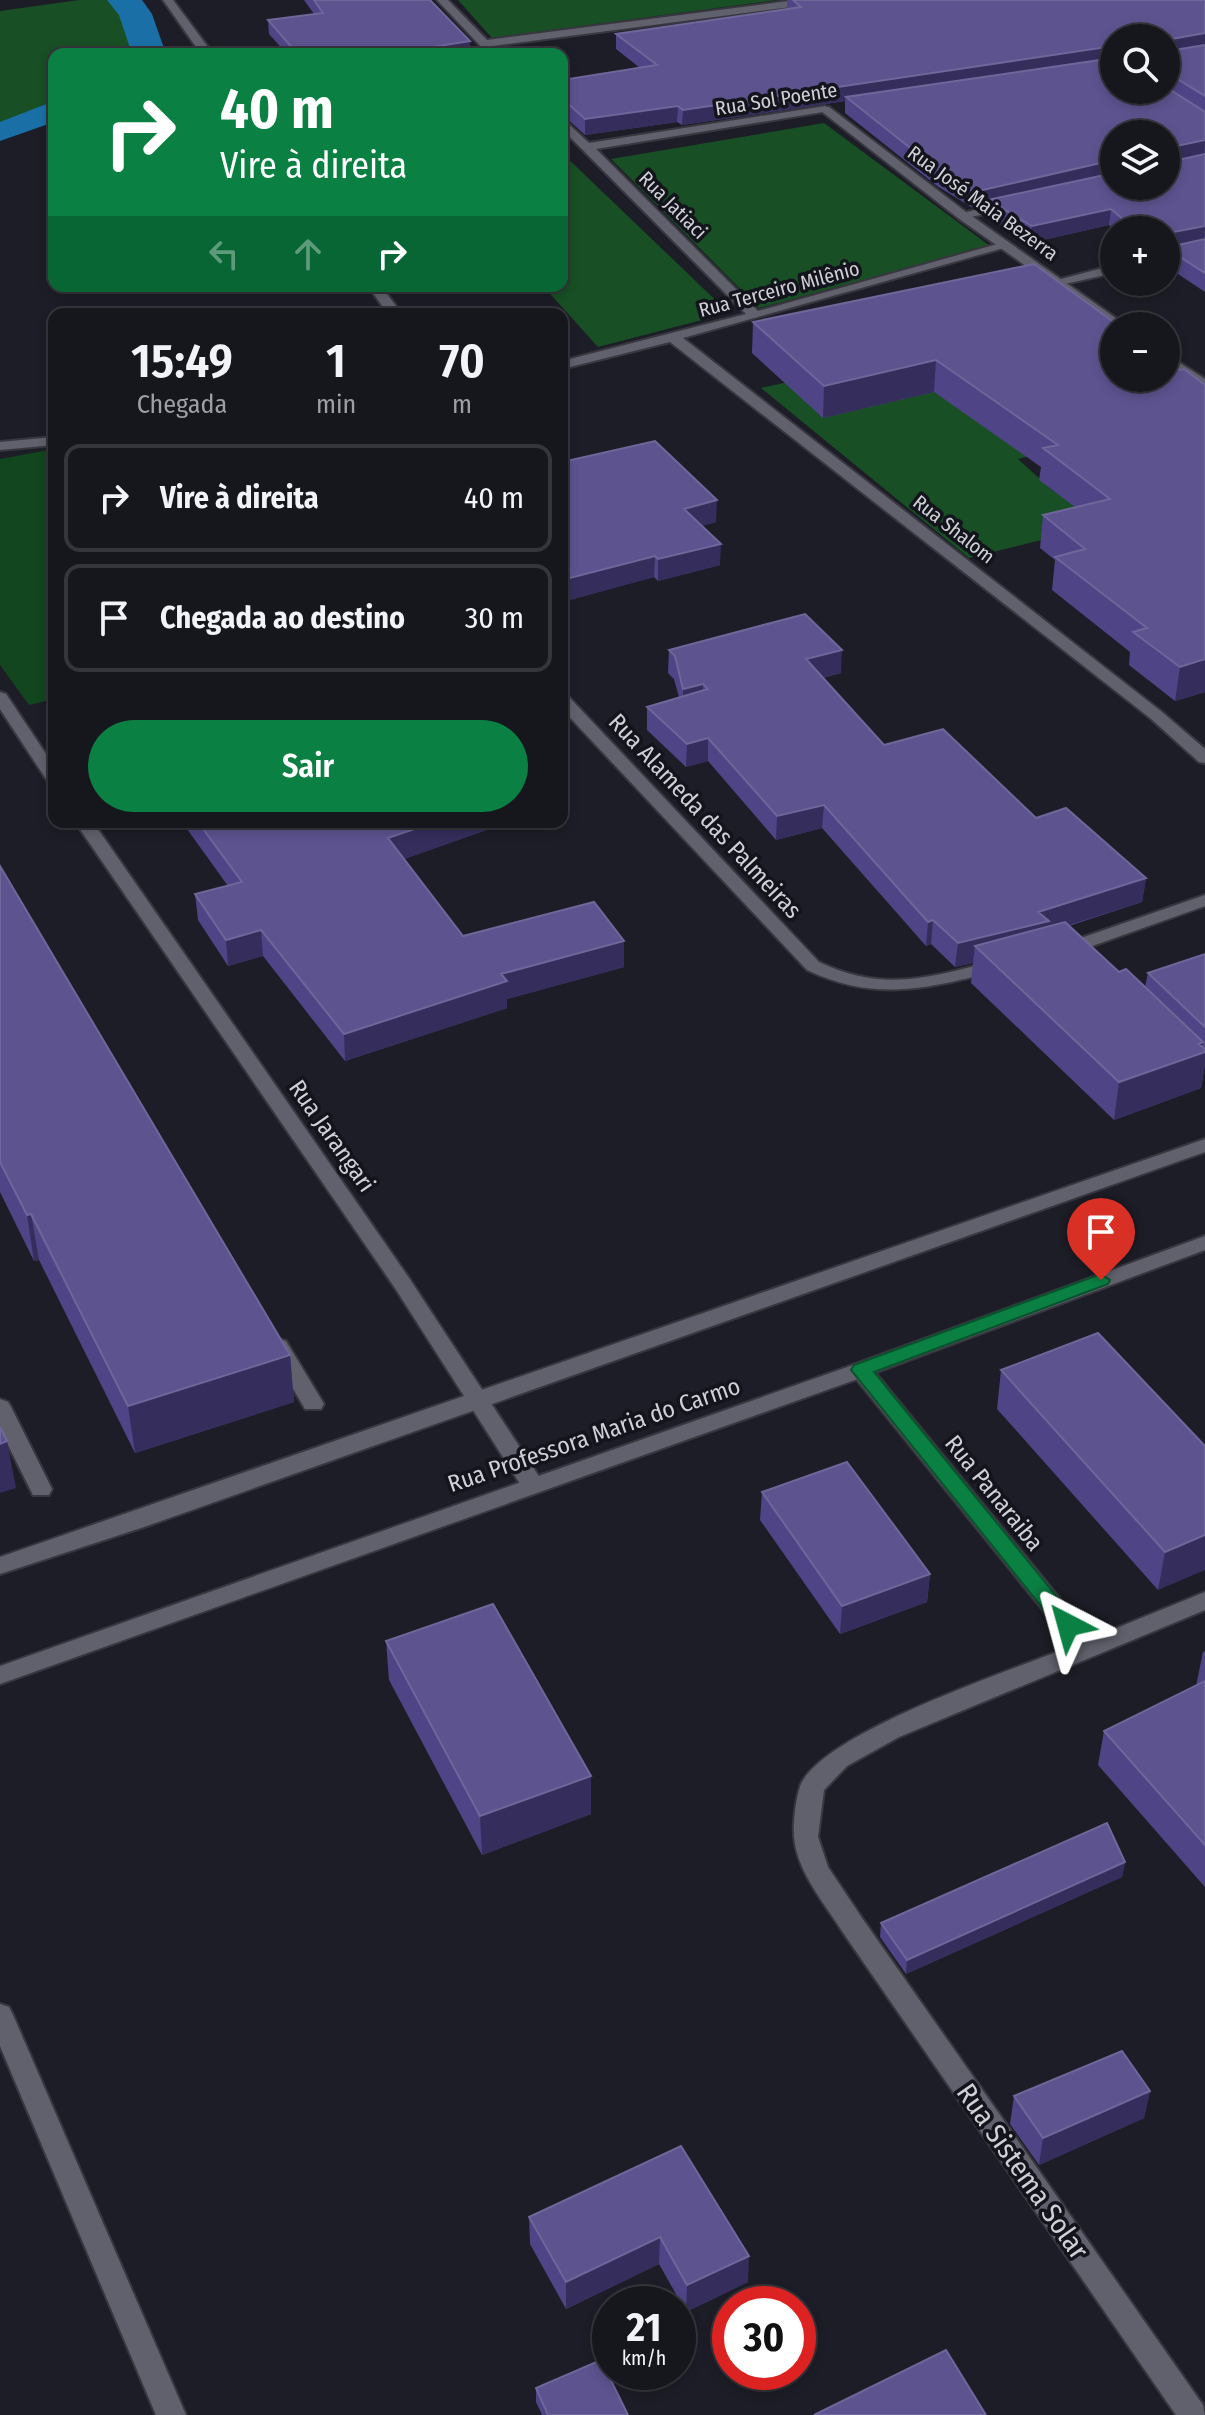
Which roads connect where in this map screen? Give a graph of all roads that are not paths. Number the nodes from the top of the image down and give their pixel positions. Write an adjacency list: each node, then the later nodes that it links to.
1 (168, 0): 5 (street)
2 (442, 0): 4 (street)
3 (821, 0): 4 (street)
4 (484, 44): 6 (street)
5 (203, 48)
6 (488, 48)
7 (841, 107): 8 (street, Rua Sol Poente)
8 (825, 109): 10 (street, Rua Sol Poente); 12 (street, Rua José Maia Bezerra)
9 (568, 128): 10 (street, Rua Jatiaci)
10 (586, 147): 17 (street, Rua Jatiaci)
11 (1023, 202): 12 (street)
12 (962, 215): 13 (street, Rua José Maia Bezerra)
13 (1005, 246): 15 (street, Rua José Maia Bezerra); 17 (street, Rua Terceiro Milênio)
14 (1100, 272): 15 (street)
15 (1056, 282): 16 (street, Rua José Maia Bezerra)
16 (1100, 312)
17 (755, 316): 18 (street, Rua Terceiro Milênio)
18 (674, 338): 19 (street, Rua Terceiro Milênio); 26 (street, Rua Shalom)
19 (568, 364)
20 (1180, 368): 21 (street)
21 (1205, 385)
22 (48, 442): 23 (street)
23 (0, 446)
24 (0, 697): 27 (street)
25 (568, 705): 31 (street, Rua Alameda das Palmeiras)
26 (1205, 758)
27 (48, 769)
28 (88, 828): 36 (street, Rua Jarangari)
29 (1205, 900): 30 (street)
30 (1045, 954)
31 (1015, 961)
32 (1205, 1145): 36 (street)
33 (1205, 1243): 35 (street, Rua Professora Maria do Carmo)
34 (272, 1336): 37 (street)
35 (861, 1370): 39 (street, Rua Professora Maria do Carmo); 43 (street, Rua Panaraiba)
36 (477, 1401): 39 (street, Rua Jarangari); 41 (street)
37 (313, 1404)
38 (0, 1407): 40 (street)
39 (532, 1484): 44 (street, Rua Professora Maria do Carmo)
40 (41, 1489)
41 (0, 1566)
42 (1205, 1601): 43 (street, Rua Sistema Solar)
43 (1087, 1648): 47 (street, Rua Sistema Solar)
44 (0, 1675)
45 (0, 2015): 46 (street)
46 (171, 2415)
47 (1193, 2415)

